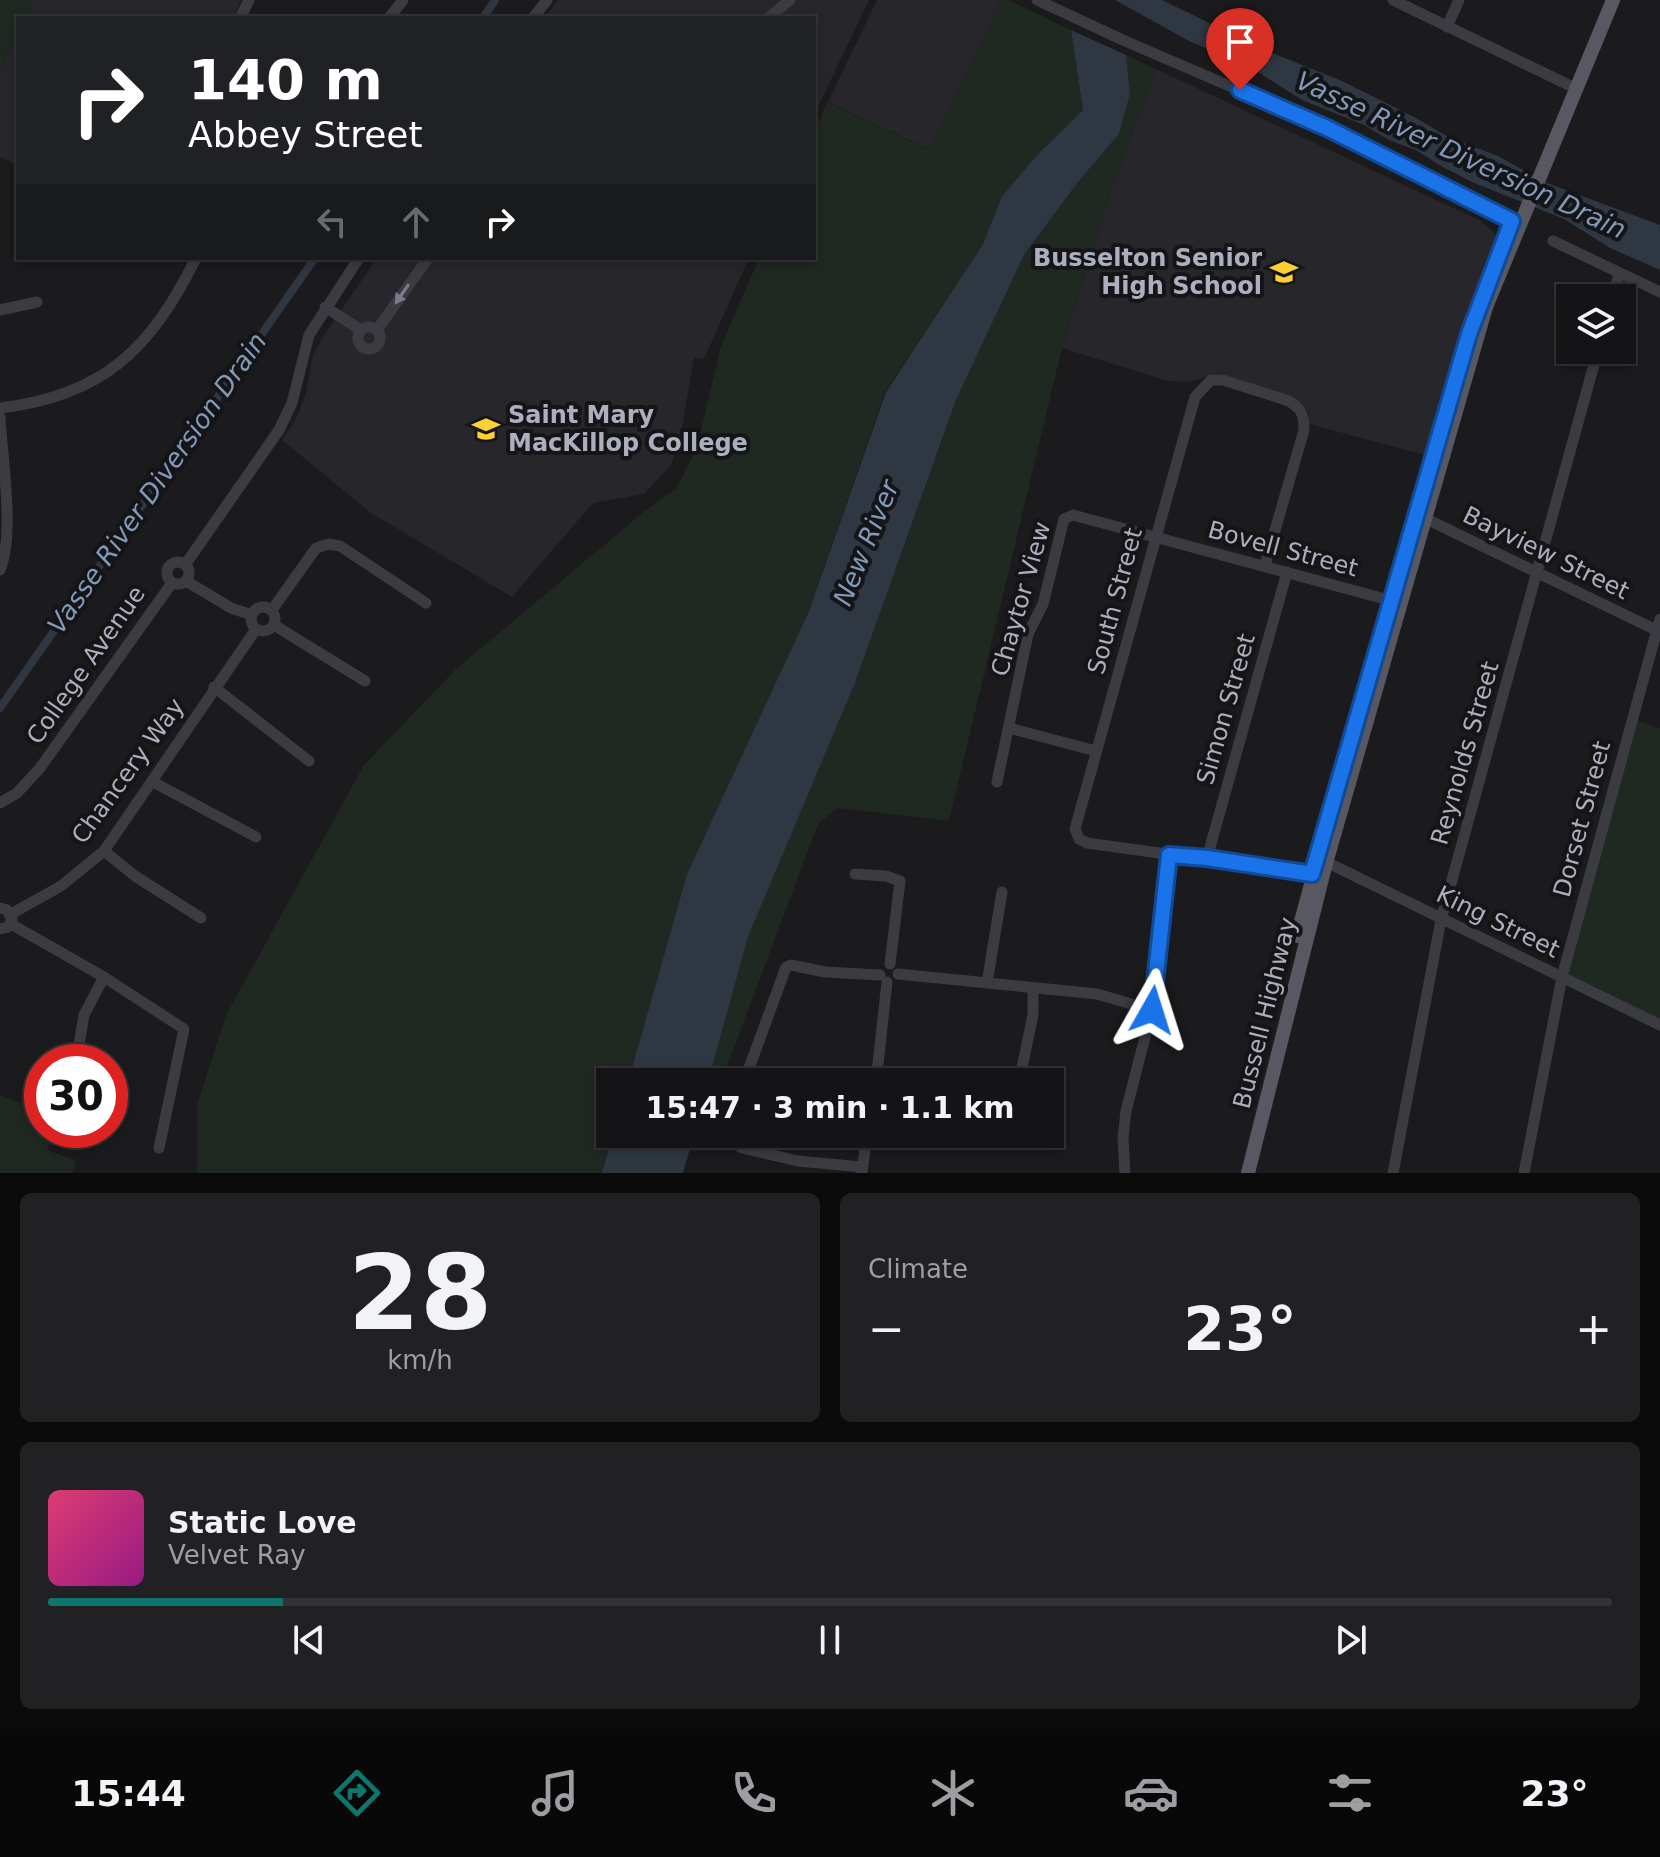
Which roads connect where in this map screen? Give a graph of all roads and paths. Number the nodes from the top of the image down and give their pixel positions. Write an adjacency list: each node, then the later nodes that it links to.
1 (403, 0): 9 (street)
2 (547, 0): 10 (street)
3 (790, 0): 11 (street)
4 (1037, 0): 14 (street)
5 (1393, 0): 12 (street)
6 (1459, 0): 12 (street)
7 (1604, 0): 13 (main road, Bussell Highway)
8 (1613, 0): 13 (main road, Bussell Highway)
9 (391, 16)
10 (535, 16)
11 (770, 16)
12 (1447, 27): 13 (street)
13 (1573, 87): 14 (main road, Bussell Highway)
14 (1516, 223): 30 (main road, Bussell Highway)
15 (1553, 241): 19 (street)
16 (195, 260): 28 (street)
17 (358, 260): 23 (street)
18 (427, 260): 26 (street, one-way to 26)
19 (1619, 273): 20 (street); 21 (street)
20 (1616, 284)
21 (1660, 292)
22 (37, 302): 24 (street)
23 (325, 307): 25 (street); 32 (street)
24 (0, 310)
25 (361, 330): 26 (street); 26 (street)
26 (377, 330)
27 (1594, 364): 36 (street, Reynolds Street)
28 (0, 408)
29 (0, 417): 34 (street)
30 (1420, 516): 36 (street, Bayview Street); 39 (main road, Bussell Highway)
31 (1155, 538): 33 (street, Bovell Street); 33 (street, South Street); 48 (street, Chaytor View); 49 (street, South Street)
32 (185, 565): 37 (street); 38 (street)
33 (1265, 565): 35 (street, Bovell Street)
34 (0, 570)
35 (1287, 572): 39 (street, Bovell Street); 58 (street, Simon Street)
36 (1537, 574): 44 (street, Bayview Street); 64 (street, Reynolds Street)
37 (186, 581): 38 (street); 42 (street)
38 (172, 583): 53 (street, College Avenue)
39 (1396, 601): 59 (main road, Bussell Highway)
40 (426, 603): 41 (street)
41 (272, 610): 42 (street); 43 (street)
42 (252, 615): 45 (street)
43 (274, 625): 45 (street); 46 (street)
44 (1658, 625): 67 (street, Dorset Street)
45 (256, 629): 47 (street, Chancery Way)
46 (365, 681)
47 (214, 687): 50 (street); 51 (street, Chancery Way)
48 (1009, 728): 49 (street); 52 (street, Chaytor View)
49 (1096, 751): 55 (street, South Street)
50 (309, 761)
51 (153, 782): 54 (street); 56 (street, Chancery Way)
52 (997, 782)
53 (0, 803)
54 (256, 837)
55 (1079, 839): 57 (street, King Street)
56 (104, 851): 62 (street); 63 (street, Chancery Way)
57 (1169, 855): 58 (street, King Street); 71 (street)
58 (1207, 858): 59 (street, King Street)
59 (1320, 868): 64 (street, King Street); 82 (main road, Bussell Highway); 83 (main road, Bussell Highway)
60 (855, 874): 65 (street)
61 (1002, 892): 69 (street)
62 (201, 918)
63 (5, 919): 66 (street)
64 (1441, 920): 67 (street, King Street); 84 (street, Reynolds Street)
65 (894, 969): 68 (street); 69 (street)
66 (104, 977): 73 (street); 77 (street)
67 (1562, 977): 72 (street, King Street); 85 (street, Dorset Street)
68 (883, 979): 74 (street); 75 (street)
69 (987, 983): 70 (street)
70 (1033, 989): 71 (street); 76 (street)
71 (1152, 1010): 81 (street)
72 (1660, 1025)
73 (79, 1044)
74 (749, 1068)
75 (877, 1068)
76 (1022, 1068)
77 (159, 1148)
78 (742, 1148): 80 (street)
79 (865, 1148): 80 (street)
80 (862, 1170)
81 (1125, 1173)
82 (1239, 1173)
83 (1248, 1173)
84 (1393, 1173)
85 (1524, 1173)

